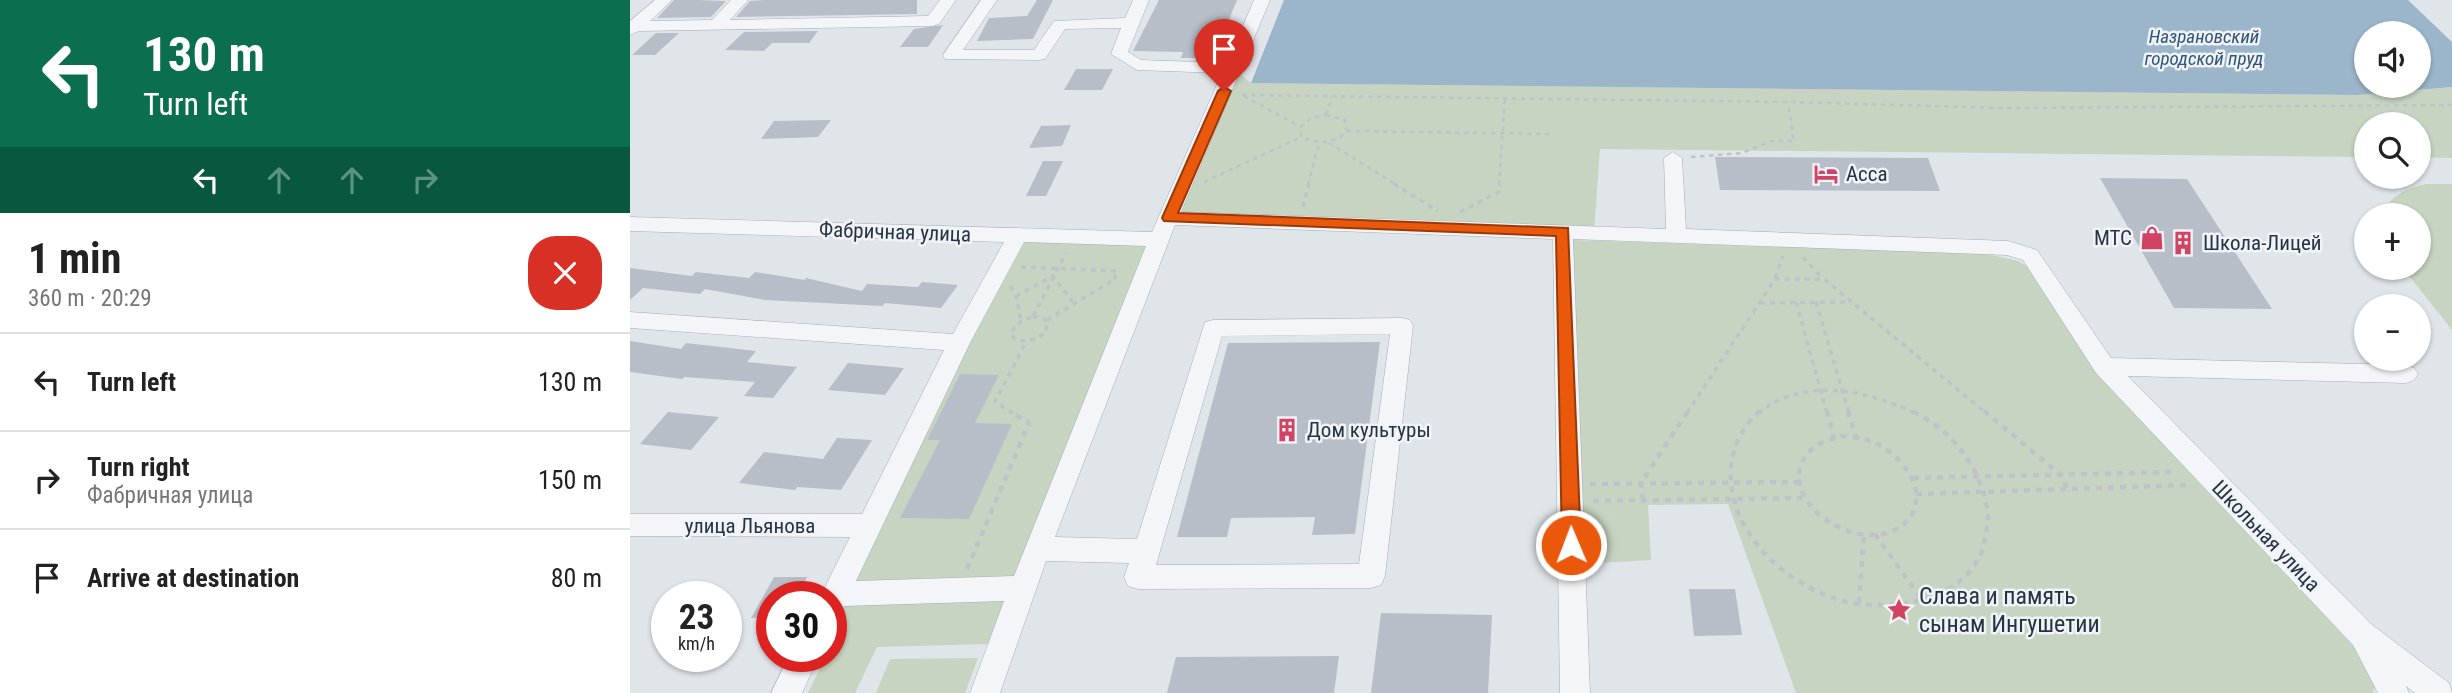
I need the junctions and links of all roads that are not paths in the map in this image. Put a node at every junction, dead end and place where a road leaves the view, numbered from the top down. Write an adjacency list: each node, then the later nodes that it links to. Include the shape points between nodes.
1 (664, 0): 9 (street)
2 (740, 0): 8 (street)
3 (948, 0): 8 (lane, via 933,22)
4 (989, 0): 7 (street, via 951,55 1039,55 1060,24)
5 (1142, 0): 7 (street)
6 (1262, 0): 10 (street)
7 (1132, 23): 10 (street, via 1119,54 1137,65)
8 (715, 26): 9 (lane)
9 (633, 28)
10 (1233, 68): 13 (street, via 1233,93)
11 (1673, 158): 16 (street)
12 (630, 224): 15 (street, Фабричная улица)
13 (1165, 228): 14 (street, Фабричная улица, via 1298,223); 15 (street, Фабричная улица, via 1074,237); 23 (street)
14 (1563, 232): 16 (street, Фабричная улица); 32 (street)
15 (1018, 235): 18 (street)
16 (1676, 236): 19 (street, Школьная улица, via 2008,248 2030,255)
17 (630, 320): 18 (street)
18 (959, 343): 22 (street)
19 (2104, 367): 20 (street); 28 (street, Школьная улица)
20 (2406, 374)
21 (630, 526): 22 (street, улица Льянова)
22 (870, 526): 25 (street)
23 (1037, 549): 24 (street); 26 (street)
24 (1147, 551): 24 (street, via 1138,577 1371,576 1402,326 1213,328)
25 (843, 581)
26 (1023, 588): 27 (street); 31 (street)
27 (847, 598)
28 (2361, 634): 33 (street); 34 (street, Школьная улица)
29 (797, 672): 30 (street)
30 (786, 693)
31 (985, 693)
32 (1575, 693)
33 (2394, 693)
34 (2438, 693)

